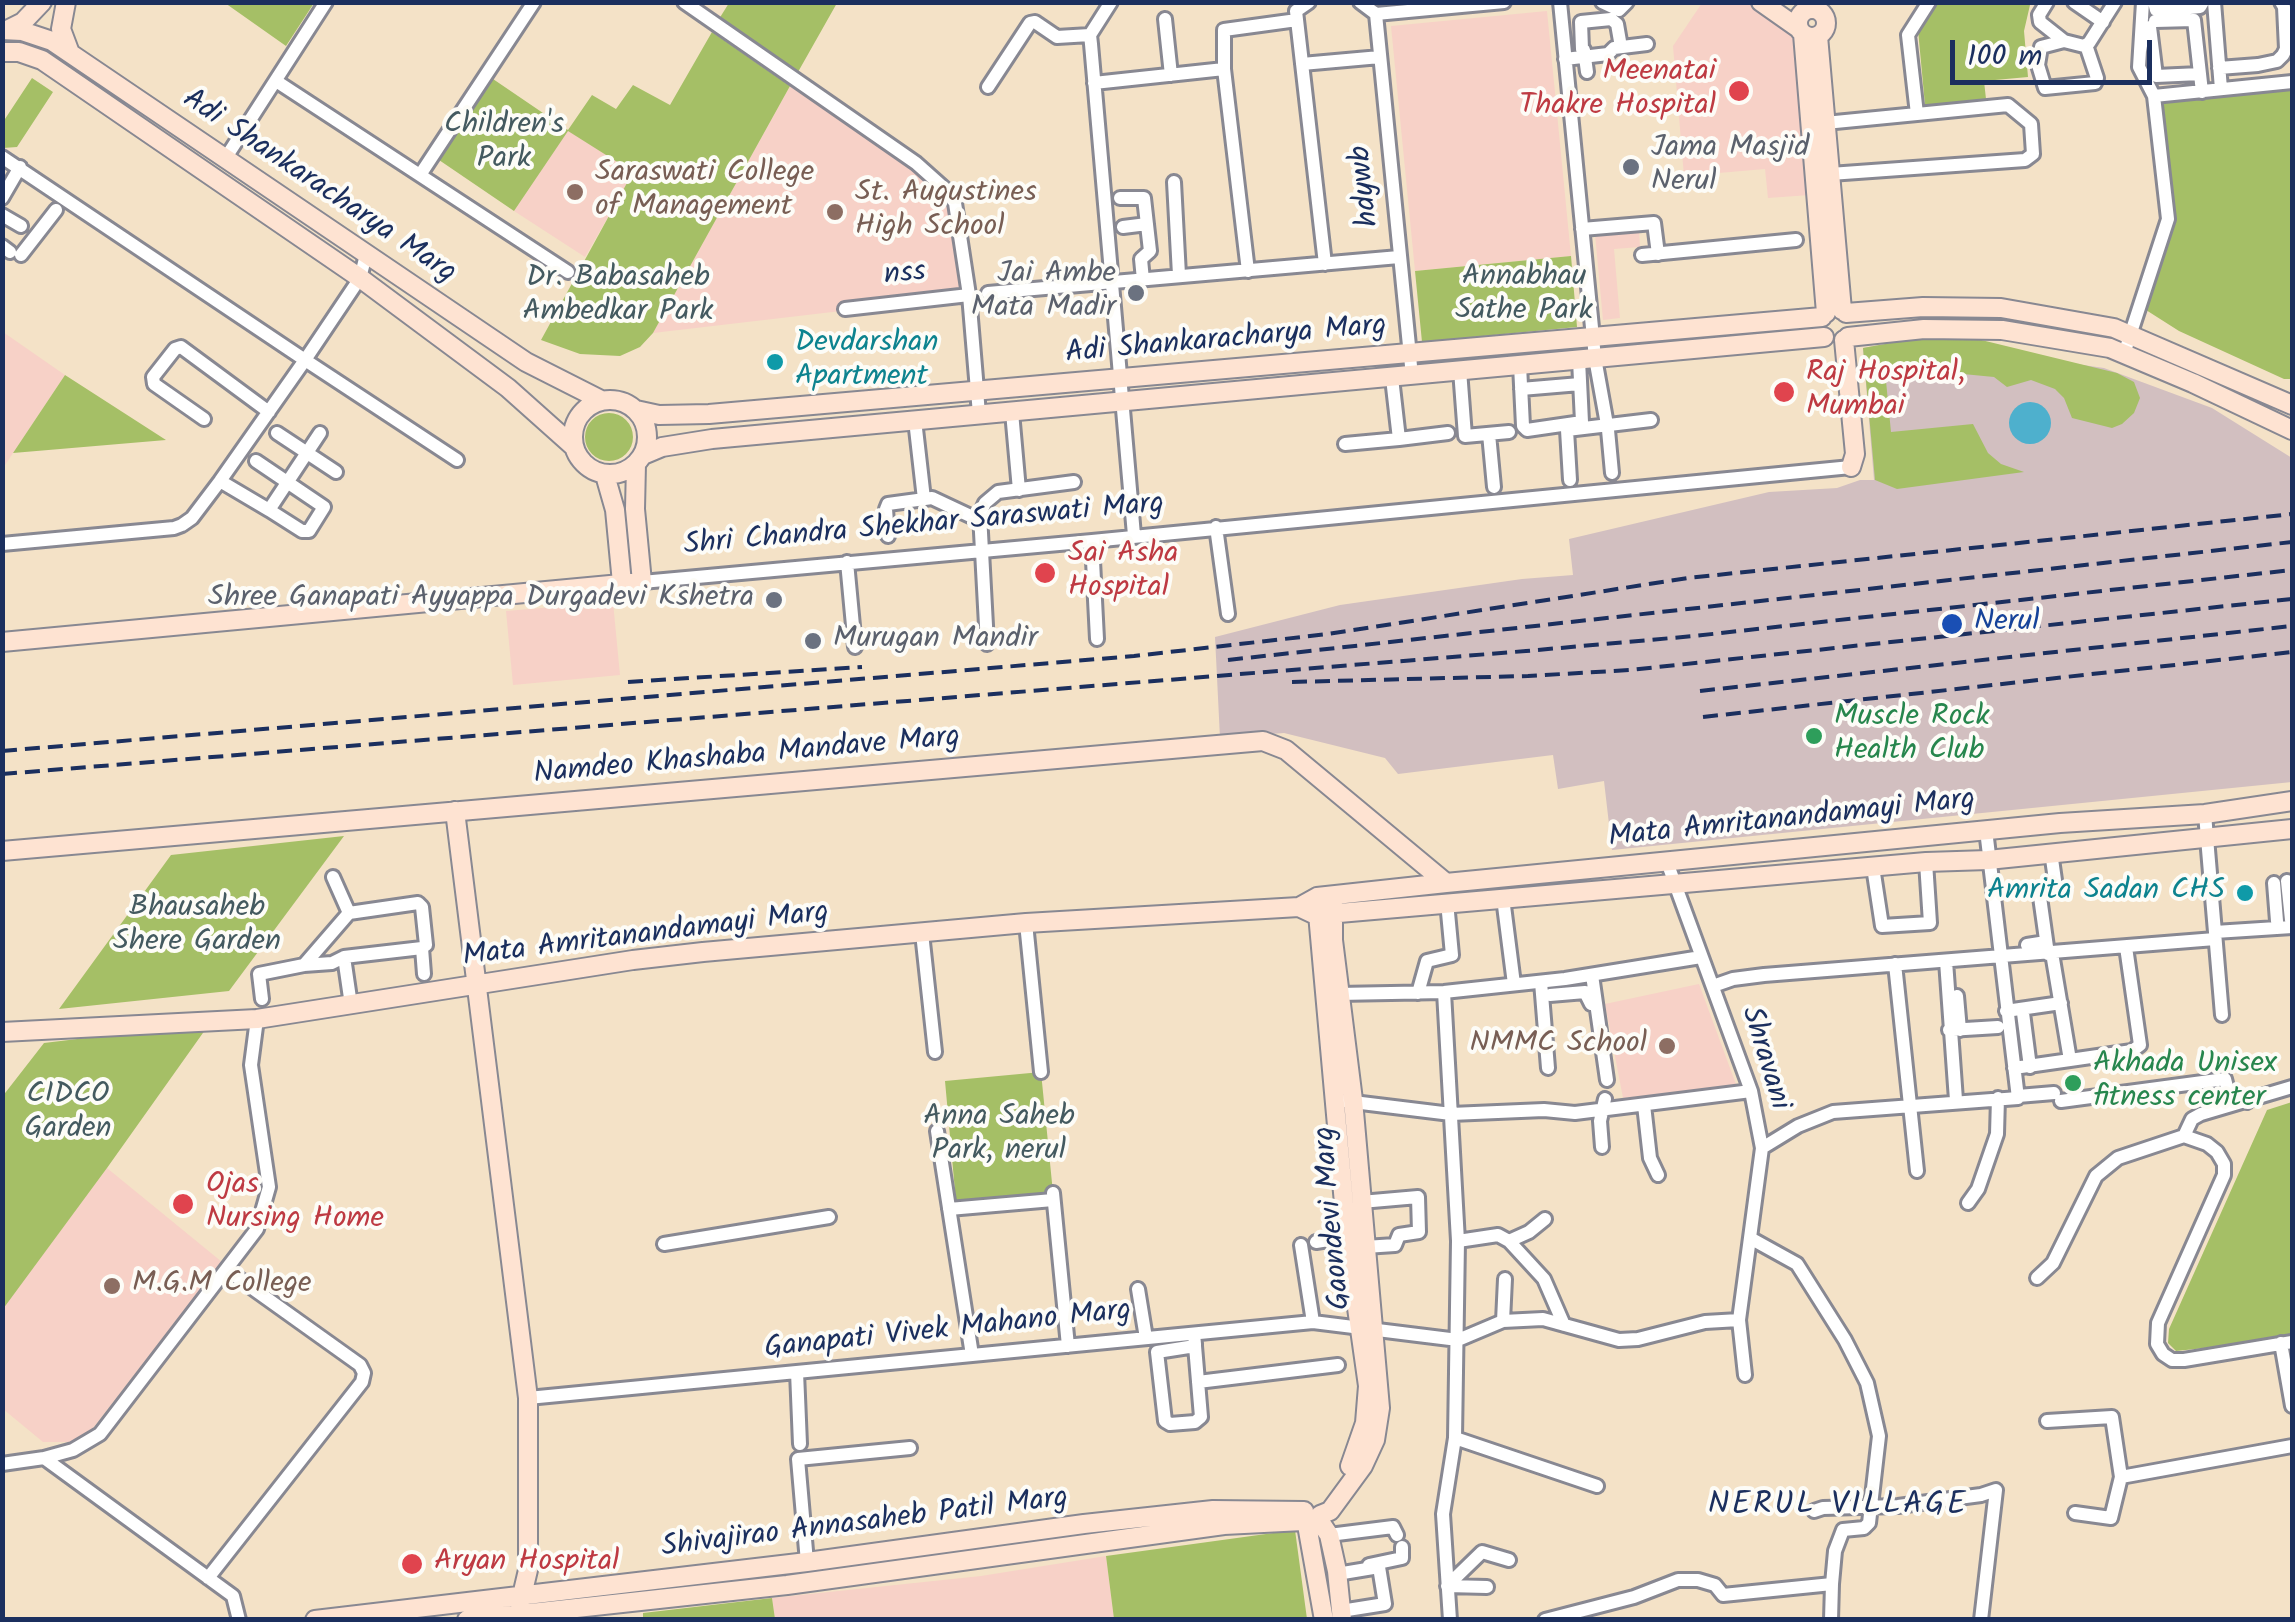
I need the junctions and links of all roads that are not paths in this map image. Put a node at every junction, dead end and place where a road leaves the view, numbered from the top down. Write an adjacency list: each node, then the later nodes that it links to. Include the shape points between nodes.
1 (42, 2): 29 (main road)
2 (66, 2): 37 (main road, via 61,29)
3 (326, 2): 47 (street)
4 (534, 2): 60 (street)
5 (684, 2): 84 (street, via 944,188 959,216)
6 (1110, 2): 30 (street)
7 (1309, 2): 27 (street, via 1296,10)
8 (1360, 2): 24 (street)
9 (1504, 2): 24 (street)
10 (1560, 2): 40 (street)
11 (1602, 2): 12 (street, via 1619,10)
12 (1626, 2)
13 (1761, 2): 25 (main road)
14 (1837, 2): 25 (main road)
15 (1929, 2): 54 (street, via 1908,36)
16 (2047, 2): 32 (street, via 2038,18)
17 (2074, 2): 28 (street)
18 (2115, 2): 28 (street)
19 (2143, 2): 53 (street, via 2139,67)
20 (2154, 2): 21 (street, via 2159,11)
21 (2203, 2)
22 (2214, 2): 43 (street)
23 (2280, 2): 39 (street, via 2286,49)
24 (1376, 14): 38 (street, hdywb)
25 (1810, 18): 55 (main road); 86 (main road)
26 (1166, 19): 46 (street)
27 (1297, 20): 41 (street); 44 (street, via 1224,30)
28 (2103, 22): 34 (street)
29 (5, 30): 37 (main road, Adi Shankaracharya Marg, via 38,36)
30 (1090, 35): 49 (street); 50 (street, via 1057,37 1030,23)
31 (2278, 37): 39 (street)
32 (2064, 42): 34 (street); 34 (street, via 2041,47 2045,88 2095,83)
33 (1648, 44): 35 (street)
34 (2086, 44)
35 (1621, 47): 42 (street); 42 (street, via 1611,19 1581,22)
36 (2, 52): 80 (main road, Adi Shankaracharya Marg, via 42,60)
37 (70, 53): 57 (main road, Adi Shankaracharya Marg)
38 (1380, 57): 41 (street); 75 (street, hdywb)
39 (2280, 57): 43 (street)
40 (1565, 59): 42 (street); 69 (street)
41 (1302, 64): 76 (street)
42 (1586, 64)
43 (2219, 68): 51 (street)
44 (1224, 69): 46 (street); 77 (street)
45 (2200, 74): 45 (street, via 2194,20 2153,24 2156,76); 52 (street)
46 (1171, 75): 49 (street)
47 (276, 80): 57 (street); 60 (street)
48 (2292, 82): 51 (street)
49 (1094, 84): 82 (street)
50 (988, 87)
51 (2221, 90): 52 (street)
52 (2202, 92): 53 (street)
53 (2154, 96): 87 (street, via 2168,219)
54 (1916, 114): 55 (street); 59 (street, via 2008,105 2031,124 2034,154 2025,160)
55 (1825, 124): 59 (main road)
56 (2, 157): 58 (street)
57 (225, 159): 73 (main road, Adi Shankaracharya Marg)
58 (20, 167): 62 (street); 93 (street)
59 (1830, 174): 86 (main road)
60 (420, 175): 78 (street)
61 (1174, 182): 79 (street)
62 (2, 198)
63 (1120, 198): 66 (street, via 1142,196)
64 (56, 210): 71 (street)
65 (2, 214): 67 (street)
66 (1147, 224): 68 (street); 81 (street)
67 (21, 226)
68 (1123, 227)
69 (1582, 229): 72 (street, via 1654,223); 88 (street)
70 (1796, 240): 72 (street)
71 (11, 251)
72 (1658, 254): 74 (street)
73 (366, 255): 80 (street); 102 (main road, Adi Shankaracharya Marg, via 526,362)
74 (1642, 255)
75 (1399, 257): 76 (street); 90 (street, hdywb)
76 (1325, 264): 77 (street)
77 (1248, 270): 79 (street)
78 (568, 272)
79 (1179, 276): 81 (street)
80 (360, 278): 93 (street); 121 (main road, Adi Shankaracharya Marg, via 508,388)
81 (1143, 280): 82 (street)
82 (1112, 283): 83 (street); 98 (street)
83 (988, 293)
84 (969, 295): 85 (street, nss); 101 (street)
85 (845, 308)
86 (1834, 313): 87 (main road, Adi Shankaracharya Marg, via 2001,308); 88 (main road, Adi Shankaracharya Marg); 89 (main road, via 1820,327); 89 (main road, via 1852,327)
87 (2131, 333): 91 (street); 104 (main road, Adi Shankaracharya Marg)
88 (1593, 337): 90 (main road, Adi Shankaracharya Marg); 92 (street)
89 (1837, 339): 91 (main road, Adi Shankaracharya Marg, via 1924,329 2002,330); 92 (main road, Adi Shankaracharya Marg); 126 (main road, Shri Chandra Shekhar Saraswati Marg, via 1856,454)
90 (1409, 354): 96 (street, hdywb); 98 (main road, Adi Shankaracharya Marg)
91 (2124, 354): 113 (main road, Adi Shankaracharya Marg)
92 (1587, 359): 94 (main road, Adi Shankaracharya Marg); 99 (street); 112 (street)
93 (305, 360): 106 (street); 123 (street)
94 (1520, 365): 95 (main road, Adi Shankaracharya Marg); 100 (street)
95 (1460, 370): 96 (main road, Adi Shankaracharya Marg); 118 (street)
96 (1412, 376): 97 (main road, Adi Shankaracharya Marg)
97 (1392, 378): 103 (main road, Adi Shankaracharya Marg); 119 (street)
98 (1120, 380): 101 (main road, Adi Shankaracharya Marg); 103 (street)
99 (1580, 384): 100 (street); 100 (street, via 1580,425 1528,430)
100 (1521, 389)
101 (976, 391): 105 (main road, Adi Shankaracharya Marg, via 684,416); 108 (street)
102 (602, 400): 105 (main road); 121 (main road, via 574,423)
103 (1122, 402): 107 (main road, Adi Shankaracharya Marg); 140 (street)
104 (2292, 405)
105 (636, 410): 124 (main road, via 647,432)
106 (269, 412): 109 (street, via 181,347 175,349 154,384); 131 (street)
107 (1012, 412): 108 (main road, Adi Shankaracharya Marg); 135 (street)
108 (979, 414): 110 (main road, Adi Shankaracharya Marg)
109 (204, 419)
110 (915, 420): 124 (main road, Adi Shankaracharya Marg, via 712,439 662,447); 136 (street)
111 (1650, 420): 112 (street)
112 (1606, 426): 128 (street); 130 (street, via 1565,432)
113 (2292, 430)
114 (277, 432): 122 (street)
115 (1509, 432): 117 (street)
116 (320, 433): 122 (street)
117 (1489, 434): 118 (street); 134 (street)
118 (1464, 436): 119 (street)
119 (1399, 439): 120 (street)
120 (1345, 444)
121 (573, 446): 129 (main road, via 585,466)
122 (307, 453): 127 (street); 133 (street)
123 (458, 460)
124 (639, 460): 129 (main road, via 627,471); 146 (main road, via 635,509)
125 (256, 461): 133 (street)
126 (1852, 467): 139 (street, Shri Chandra Shekhar Saraswati Marg)
127 (336, 472)
128 (1612, 473)
129 (605, 475): 147 (main road)
130 (1570, 480)
131 (220, 481): 137 (street); 143 (street, via 192,518 174,528)
132 (1074, 482): 135 (street)
133 (287, 483): 137 (street); 137 (street, via 324,507 309,531)
134 (1494, 487)
135 (1019, 490): 138 (street, via 998,492)
136 (924, 499): 138 (street); 141 (street, via 888,504)
137 (270, 510)
138 (981, 521): 144 (street)
139 (1216, 527): 140 (street, Shri Chandra Shekhar Saraswati Marg); 148 (street)
140 (1134, 535): 142 (street, Shri Chandra Shekhar Saraswati Marg)
141 (888, 536)
142 (1094, 541): 144 (street, Shri Chandra Shekhar Saraswati Marg); 149 (street); 150 (street)
143 (2, 544)
144 (983, 551): 145 (street, Shri Chandra Shekhar Saraswati Marg); 152 (street)
145 (847, 562): 146 (street, Shri Chandra Shekhar Saraswati Marg); 153 (street)
146 (642, 582): 147 (main road, Shri Chandra Shekhar Saraswati Marg)
147 (622, 584): 151 (main road, Shri Chandra Shekhar Saraswati Marg)
148 (1228, 614)
149 (1105, 626)
150 (1098, 638)
151 (2, 642)
152 (988, 644)
153 (855, 647)
154 (2292, 801): 156 (main road, Mata Amritanandamayi Marg)
155 (455, 810): 160 (main road, Namdeo Khashaba Mandave Marg); 169 (main road, Namdeo Khashaba Mandave Marg, via 1263,741 1286,750); 192 (main road)
156 (2206, 814): 158 (main road, Mata Amritanandamayi Marg); 159 (street)
157 (2292, 829): 159 (main road, Mata Amritanandamayi Marg)
158 (1986, 830): 162 (street); 163 (main road, Mata Amritanandamayi Marg)
159 (2207, 839): 161 (main road, Mata Amritanandamayi Marg); 177 (street)
160 (2, 851)
161 (2051, 852): 162 (main road, Mata Amritanandamayi Marg); 181 (street, via 2056,886 2040,897)
162 (1988, 860): 164 (main road, Mata Amritanandamayi Marg); 184 (street)
163 (1667, 862): 168 (street, Shravani); 169 (main road, Mata Amritanandamayi Marg)
164 (1926, 862): 165 (main road, Mata Amritanandamayi Marg); 165 (street, via 1930,923 1882,926)
165 (1872, 867): 168 (main road, Mata Amritanandamayi Marg)
166 (333, 877): 172 (street)
167 (2281, 882): 174 (street)
168 (1674, 883): 170 (main road, Mata Amritanandamayi Marg); 183 (street, Shravani)
169 (1446, 893): 170 (main road, Mata Amritanandamayi Marg); 171 (main road, Mata Amritanandamayi Marg); 194 (street, via 1452,954 1427,961)
170 (1504, 898): 190 (street)
171 (1319, 906): 175 (main road, Mata Amritanandamayi Marg); 196 (main road, Gaondevi Marg); 223 (main road, Gaondevi Marg)
172 (350, 913): 179 (street, via 418,903); 187 (street)
173 (2258, 922): 174 (street)
174 (2288, 922): 177 (street)
175 (1026, 923): 176 (main road, Mata Amritanandamayi Marg); 216 (street)
176 (922, 933): 192 (main road, Mata Amritanandamayi Marg, via 632,960); 210 (street)
177 (2215, 936): 180 (street); 205 (street)
178 (2028, 945): 181 (street)
179 (422, 948): 182 (street); 188 (street)
180 (2126, 948): 181 (street); 211 (street, via 2140,1045)
181 (2049, 950): 184 (street); 201 (street)
182 (344, 957): 187 (street); 202 (street)
183 (1701, 957): 189 (street); 193 (street, Shravani)
184 (1999, 957): 185 (street); 203 (street)
185 (1946, 961): 186 (street); 208 (street)
186 (1896, 964): 193 (street); 227 (street)
187 (304, 965): 200 (street, via 259,974)
188 (424, 974)
189 (1592, 975): 191 (street); 197 (street)
190 (1514, 982): 191 (street); 194 (street); 195 (street)
191 (1541, 982): 214 (street)
192 (478, 985): 202 (main road, Mata Amritanandamayi Marg); 267 (main road)
193 (1713, 986): 219 (street, Shravani)
194 (1418, 990): 195 (street); 196 (street)
195 (1444, 992): 228 (street)
196 (1338, 994): 223 (main road, Gaondevi Marg)
197 (1591, 994): 198 (street); 217 (street)
198 (1550, 995)
199 (1957, 996): 208 (street)
200 (262, 1000)
201 (2061, 1003): 203 (street); 211 (street)
202 (351, 1005): 206 (main road, Mata Amritanandamayi Marg)
203 (2006, 1011): 215 (street)
204 (2023, 1013): 213 (street)
205 (2222, 1014)
206 (257, 1019): 209 (main road, Mata Amritanandamayi Marg); 248 (street, via 251,1065 268,1187 257,1229)
207 (1998, 1026): 208 (street)
208 (1954, 1030): 222 (street)
209 (2, 1032)
210 (934, 1052)
211 (2070, 1060): 213 (street)
212 (2048, 1066): 215 (street)
213 (2030, 1067): 215 (street)
214 (1548, 1068)
215 (2014, 1070): 220 (street)
216 (1041, 1072)
217 (1607, 1080)
218 (2292, 1087): 224 (street)
219 (1751, 1090): 226 (street); 232 (street, Shravani)
220 (2018, 1096): 221 (street); 224 (street, via 2226,1080 2228,1091)
221 (1998, 1098): 222 (street); 236 (street, via 1997,1134)
222 (1956, 1100): 227 (street)
223 (1345, 1101): 228 (street); 235 (main road, Gaondevi Marg); 240 (main road, Gaondevi Marg)
224 (2247, 1102): 230 (street, via 2192,1119)
225 (1605, 1104): 226 (street); 228 (street, via 1574,1113); 231 (street)
226 (1644, 1104): 234 (street)
227 (1910, 1108): 232 (street, via 1833,1112); 233 (street)
228 (1450, 1114): 242 (street)
229 (937, 1131): 237 (street)
230 (2184, 1136): 249 (street, via 2118,1158 2096,1176 2053,1264); 260 (street, via 2218,1152 2224,1175 2158,1323 2157,1344 2172,1360 2184,1360)
231 (1602, 1147)
232 (1762, 1148): 241 (street, Shravani)
233 (1918, 1172)
234 (1658, 1175)
235 (1361, 1202): 247 (main road, Gaondevi Marg); 247 (street, via 1418,1198 1419,1232 1399,1235 1395,1245)
236 (1968, 1202)
237 (949, 1209): 261 (street, via 1053,1196); 262 (street)
238 (829, 1217): 245 (street)
239 (1545, 1219): 243 (street)
240 (1347, 1237): 244 (street); 256 (main road, Gaondevi Marg)
241 (1750, 1238): 252 (street, Shravani); 278 (street, via 1797,1264 1867,1383 1879,1436)
242 (1458, 1241): 243 (street, via 1498,1235); 259 (street)
243 (1509, 1241): 255 (street, via 1544,1279)
244 (1316, 1242)
245 (664, 1244)
246 (1301, 1245): 254 (street)
247 (1365, 1246): 256 (main road, Gaondevi Marg)
248 (227, 1270): 274 (street, via 100,1434); 285 (street, via 364,1372)
249 (2037, 1278)
250 (1504, 1280): 253 (street)
251 (1138, 1288): 257 (street)
252 (1739, 1320): 255 (street, via 1619,1340); 265 (street, Shravani)
253 (1503, 1321): 255 (street); 259 (street)
254 (1313, 1322): 256 (street, Ganapati Vivek Mahano Marg); 258 (street, Ganapati Vivek Mahano Marg)
255 (1564, 1325)
256 (1365, 1328): 259 (street, Ganapati Vivek Mahano Marg); 281 (main road, Gaondevi Marg, via 1368,1386 1358,1450)
257 (1146, 1338): 258 (street, Ganapati Vivek Mahano Marg); 261 (street, Ganapati Vivek Mahano Marg)
258 (1194, 1340): 266 (street); 266 (street, via 1156,1352 1166,1423 1200,1421)
259 (1458, 1340): 270 (street)
260 (2287, 1342): 268 (street)
261 (1068, 1346): 262 (street, Ganapati Vivek Mahano Marg)
262 (972, 1355): 264 (street, Ganapati Vivek Mahano Marg)
263 (1338, 1365): 266 (street)
264 (797, 1372): 267 (street, Ganapati Vivek Mahano Marg); 271 (street)
265 (1745, 1375)
266 (1198, 1382)
267 (528, 1398): 289 (main road)
268 (2292, 1406)
269 (2047, 1420): 276 (street, via 2112,1416)
270 (1455, 1438): 277 (street); 287 (street, via 1443,1514)
271 (800, 1444)
272 (2292, 1446): 276 (street)
273 (910, 1448): 283 (street, via 798,1459)
274 (44, 1458): 275 (street); 285 (street)
275 (2, 1464)
276 (2121, 1477): 280 (street, via 2112,1518)
277 (1598, 1486)
278 (1871, 1506): 279 (street); 286 (street, via 1864,1528 1843,1530); 298 (street, via 1996,1490)
279 (1814, 1511)
280 (2076, 1513)
281 (1314, 1520): 283 (main road, Shivajirao Annasaheb Patil Marg, via 1213,1510); 284 (main road); 284 (street, via 1392,1527 1399,1541 1402,1558); 290 (main road, Shivajirao Annasaheb Patil Marg, via 1224,1525); 291 (main road)
282 (1509, 1560): 287 (street, via 1482,1552)
283 (808, 1562): 289 (main road, Shivajirao Annasaheb Patil Marg)
284 (1337, 1572): 291 (main road); 291 (street, via 1379,1567 1385,1604)
285 (208, 1578): 292 (street, via 235,1598)
286 (1832, 1584): 296 (street, via 1723,1595 1707,1580 1678,1580); 297 (street)
287 (1447, 1586): 288 (street); 295 (street)
288 (1487, 1587)
289 (524, 1594): 290 (main road); 293 (main road, Shivajirao Annasaheb Patil Marg)
290 (524, 1616): 294 (main road, Shivajirao Annasaheb Patil Marg)
291 (1336, 1617)
292 (239, 1620)
293 (315, 1620)
294 (466, 1620)
295 (1450, 1620)
296 (1545, 1620)
297 (1831, 1620)
298 (1981, 1620)

